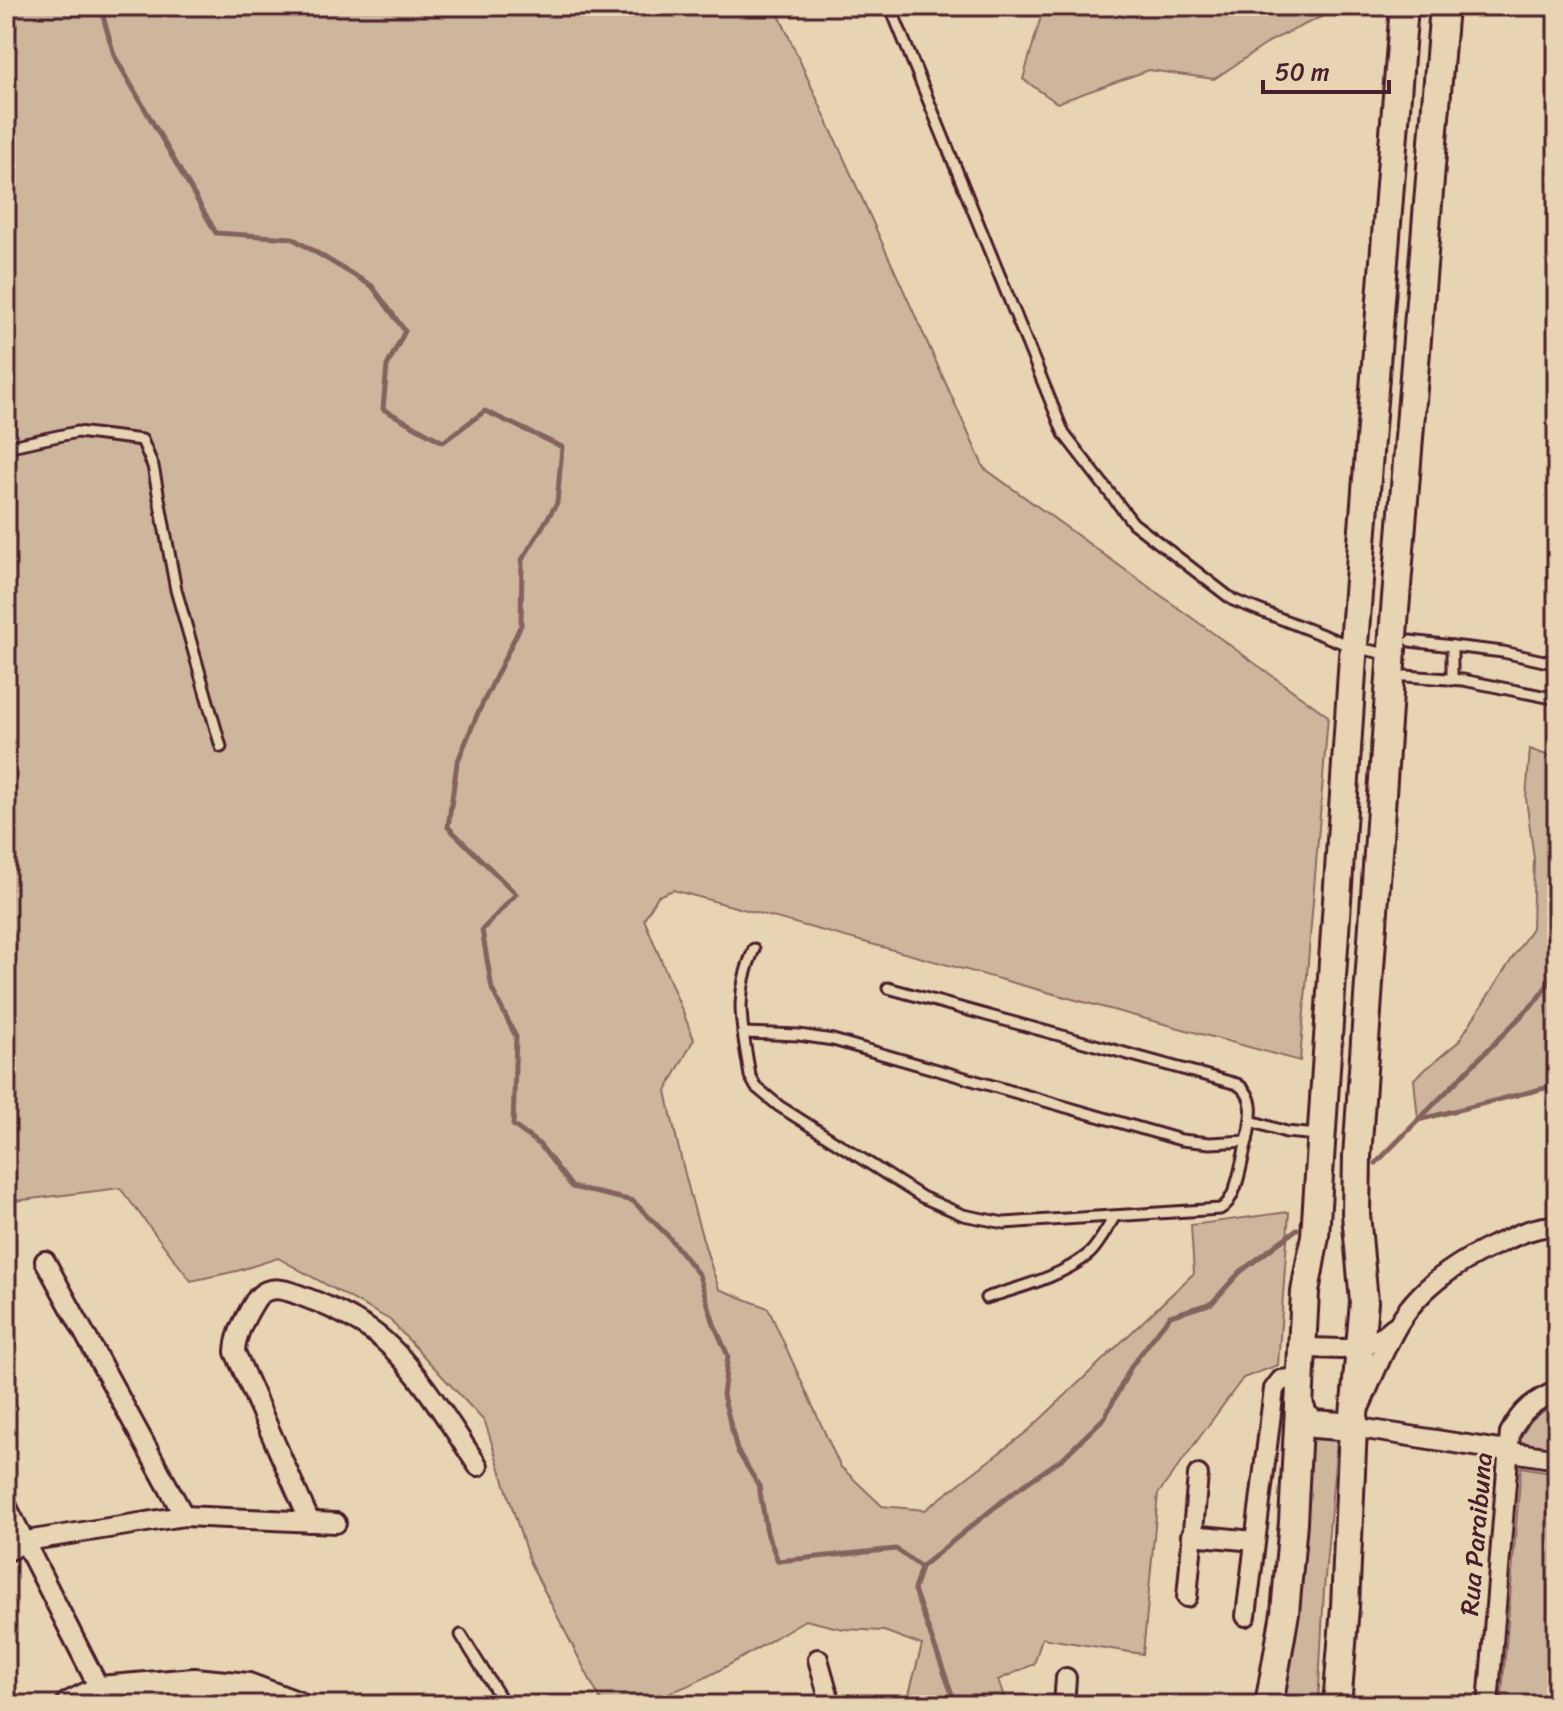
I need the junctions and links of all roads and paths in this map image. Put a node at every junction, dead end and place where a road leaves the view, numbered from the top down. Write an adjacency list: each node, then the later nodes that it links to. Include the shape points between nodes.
1 (905, 6): 4 (lane)
2 (1404, 6): 7 (street)
3 (1444, 6): 8 (street)
4 (892, 10): 7 (lane, via 1064,434 1133,523 1233,600)
5 (6, 447): 12 (lane, via 77,432 142,440 153,466 176,590)
6 (1452, 646): 8 (lane); 9 (lane); 10 (lane)
7 (1353, 647): 8 (lane); 14 (street)
8 (1402, 657): 10 (lane); 16 (street)
9 (1557, 664)
10 (1452, 680): 11 (lane)
11 (1557, 699)
12 (221, 747)
13 (754, 949): 17 (lane, via 743,974)
14 (1330, 987): 16 (street); 19 (street)
15 (888, 988): 18 (lane, via 1237,1084 1252,1100)
16 (1369, 992): 27 (street, via 1357,1157 1364,1302)
17 (743, 1033): 20 (lane, via 833,1040 1181,1140); 21 (lane, via 756,1087 922,1197 963,1215 1004,1223)
18 (1251, 1121): 19 (lane); 20 (lane)
19 (1320, 1135): 26 (street)
20 (1247, 1141): 21 (lane, via 1227,1205 1220,1209)
21 (1115, 1216): 24 (lane, via 1093,1250 1076,1263)
22 (1555, 1223): 25 (street, via 1512,1237 1446,1273)
23 (45, 1261): 36 (street)
24 (986, 1298)
25 (1399, 1323): 27 (street, via 1377,1343); 30 (street)
26 (1301, 1348): 27 (street); 28 (street)
27 (1360, 1349): 30 (street)
28 (1299, 1391): 30 (street, via 1304,1417 1314,1424); 41 (street, via 1281,1380 1274,1389); 55 (street, via 1285,1613)
29 (1557, 1391): 31 (street, Rua Paraibuna, via 1519,1415)
30 (1353, 1421): 31 (street); 56 (street)
31 (1509, 1451): 32 (street); 57 (street, Rua Paraibuna)
32 (1557, 1459)
33 (478, 1466): 37 (street, via 418,1377 376,1335 307,1298 268,1290 255,1301 235,1352)
34 (1198, 1475): 39 (street)
35 (6, 1505): 40 (street)
36 (184, 1516): 37 (street); 40 (street)
37 (310, 1522): 38 (street)
38 (336, 1523)
39 (1191, 1535): 41 (street); 43 (street)
40 (26, 1541): 42 (street); 49 (street)
41 (1254, 1541): 44 (street)
42 (6, 1552)
43 (1187, 1597)
44 (1246, 1616)
45 (461, 1635): 52 (lane)
46 (818, 1659): 53 (street)
47 (1066, 1678): 54 (street)
48 (249, 1696): 49 (street, via 194,1682); 51 (street)
49 (100, 1698): 50 (street)
50 (70, 1705)
51 (296, 1705)
52 (505, 1705)
53 (831, 1705)
54 (1064, 1705)
55 (1269, 1705)
56 (1337, 1705)
57 (1488, 1705)

